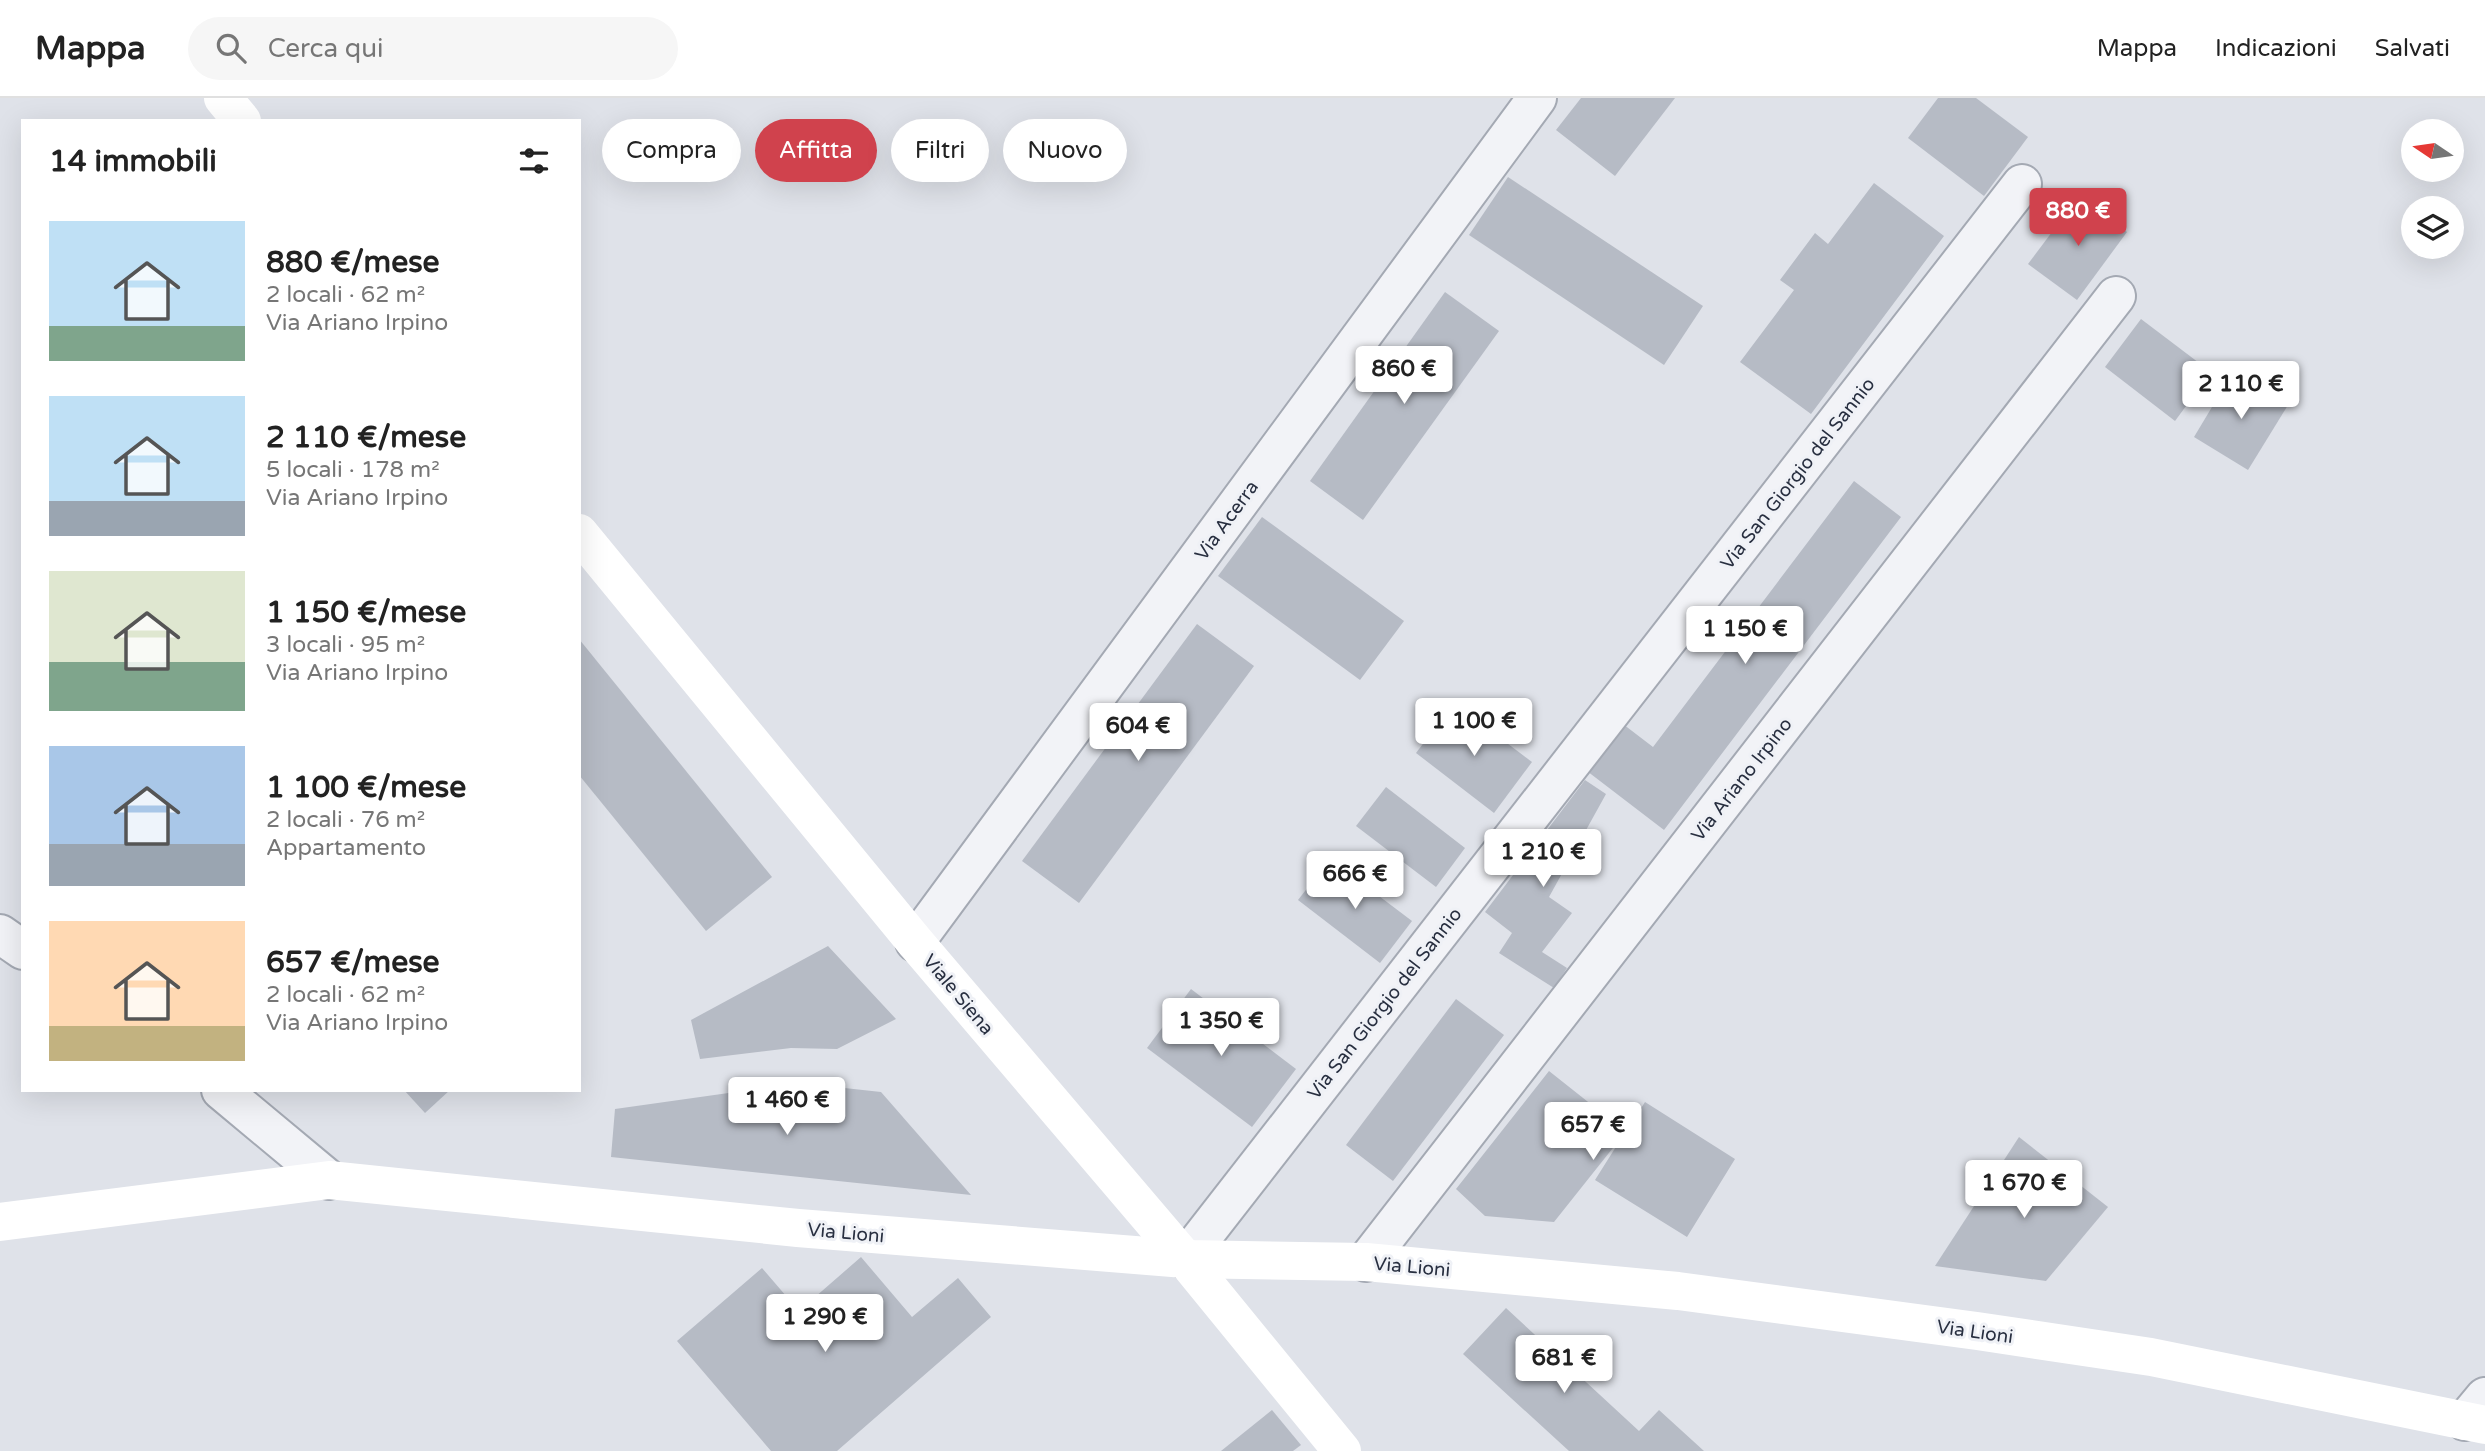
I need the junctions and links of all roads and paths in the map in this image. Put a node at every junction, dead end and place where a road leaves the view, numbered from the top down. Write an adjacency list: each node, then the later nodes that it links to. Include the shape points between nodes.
1 (223, 98): 3 (street)
2 (1537, 98): 8 (street, Via Acerra)
3 (240, 119)
4 (2022, 184): 13 (street, Via San Giorgio del Sannio)
5 (2116, 296): 14 (street, Via Ariano Irpino)
6 (581, 535): 8 (street, Viale Siena)
7 (0, 934): 9 (street)
8 (915, 942): 13 (street, Viale Siena)
9 (21, 949)
10 (223, 1092): 11 (street)
11 (329, 1180): 12 (street, Via Lioni); 13 (street, Via Lioni, via 798,1228)
12 (0, 1222)
13 (1185, 1259): 14 (street, Via Lioni); 16 (street, Viale Siena)
14 (1366, 1262): 15 (street, Via Lioni, via 1678,1290 2151,1357)
15 (2478, 1414)
16 (1342, 1451)

